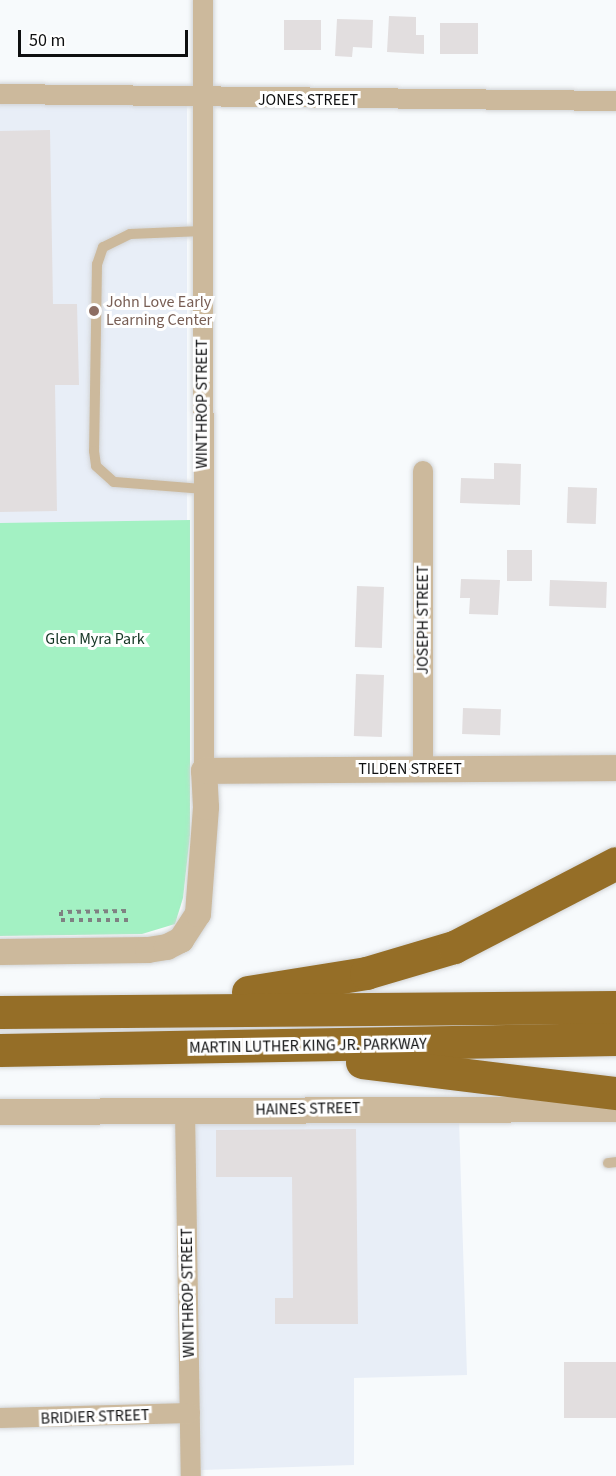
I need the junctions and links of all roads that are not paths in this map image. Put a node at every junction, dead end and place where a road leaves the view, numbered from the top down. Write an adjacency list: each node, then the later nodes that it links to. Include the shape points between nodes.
1 (203, 0): 3 (street, WINTHROP STREET)
2 (0, 94): 3 (street, JONES STREET)
3 (201, 96): 4 (street, JONES STREET); 5 (street, WINTHROP STREET)
4 (616, 101)
5 (202, 231): 7 (street, WINTHROP STREET); 7 (lane, via 130,234 103,247 97,264 94,452 96,466 114,482)
6 (423, 471): 9 (street, JOSEPH STREET)
7 (202, 489): 10 (street, WINTHROP STREET)
8 (616, 768): 9 (street, TILDEN STREET)
9 (423, 769): 10 (street, TILDEN STREET)
10 (204, 771): 12 (street, via 206,807 198,914 181,940 148,950)
11 (616, 863): 14 (highway, via 498,926 409,962 322,982)
12 (0, 952)
13 (616, 1007): 14 (highway)
14 (79, 1011): 15 (highway)
15 (0, 1012)
16 (616, 1039): 17 (highway, MARTIN LUTHER KING JR. PARKWAY)
17 (244, 1048): 18 (highway, MARTIN LUTHER KING JR. PARKWAY); 19 (highway)
18 (0, 1050)
19 (616, 1094)
20 (616, 1109): 21 (street, HAINES STREET)
21 (185, 1110): 22 (street, HAINES STREET); 23 (street, WINTHROP STREET)
22 (0, 1112)
23 (190, 1413): 24 (street, BRIDIER STREET); 25 (street, WINTHROP STREET)
24 (0, 1418)
25 (191, 1476)

